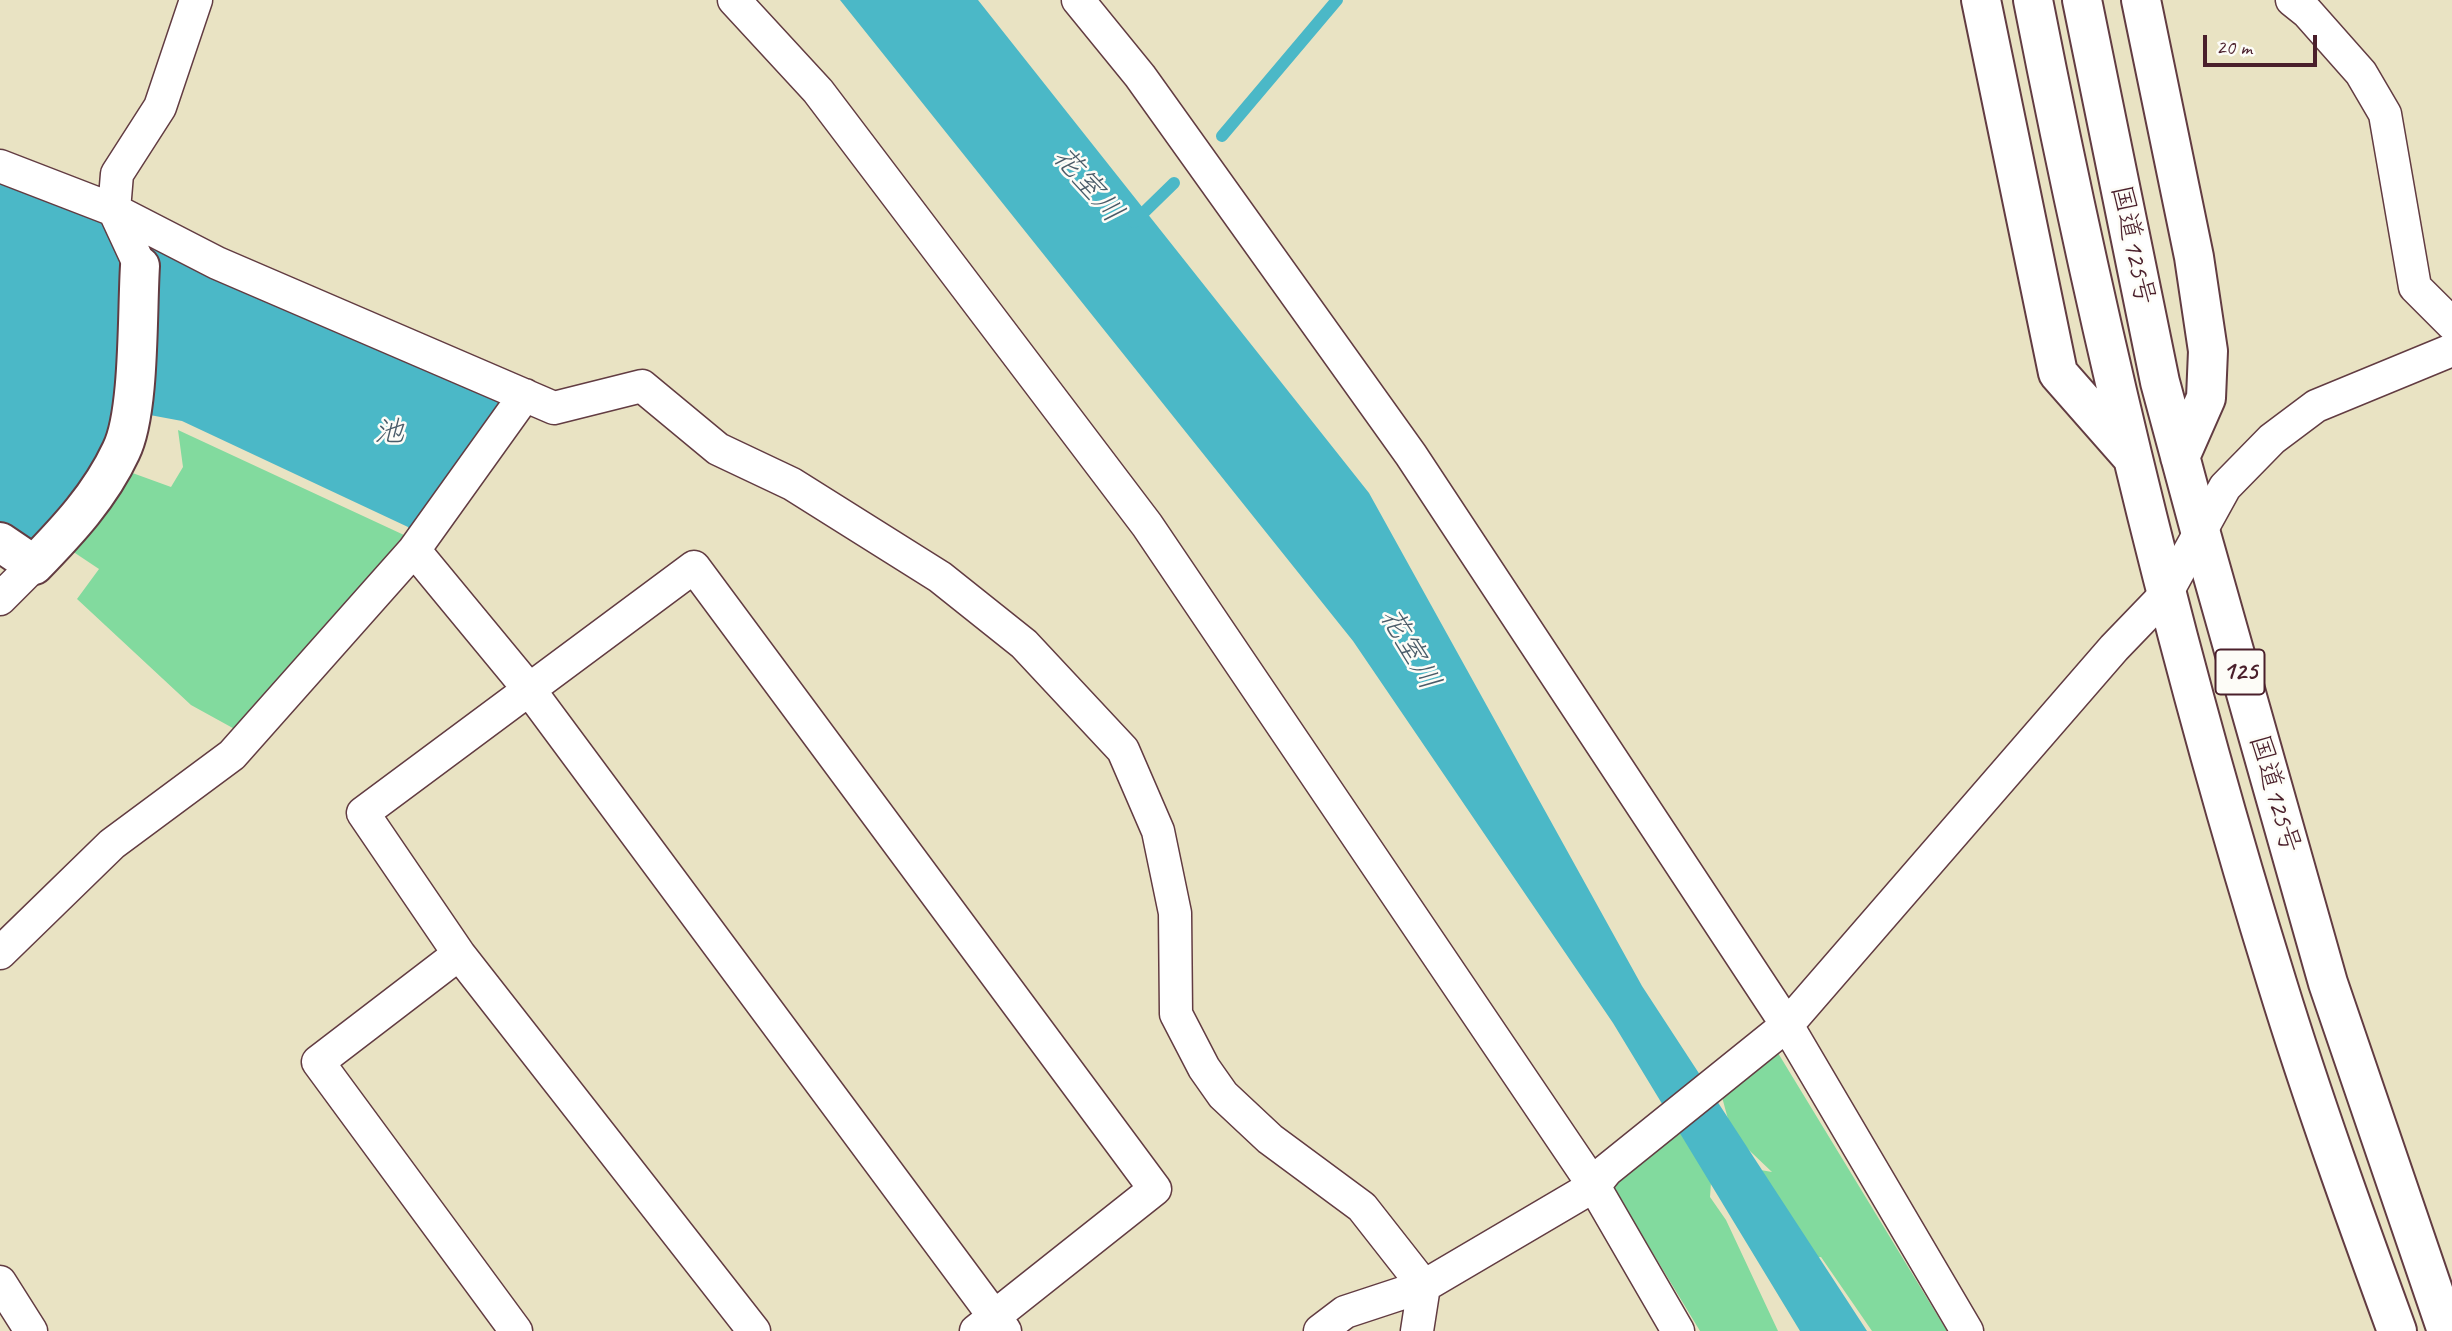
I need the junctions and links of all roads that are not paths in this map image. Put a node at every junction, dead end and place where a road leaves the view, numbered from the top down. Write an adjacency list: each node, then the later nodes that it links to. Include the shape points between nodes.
1 (196, 0): 10 (street, via 160,107 117,174)
2 (734, 0): 27 (street, via 818,91 1147,525)
3 (1078, 0): 26 (street, via 1140,76 1411,455)
4 (1980, 0): 16 (main road, via 2058,373)
5 (2033, 0): 16 (main road, 国道125号 / 125)
6 (2082, 0): 15 (main road, 国道125号 / 125, via 2160,382)
7 (2141, 0): 15 (main road, via 2194,257 2208,351 2206,398)
8 (2292, 0): 12 (street, via 2361,73 2385,114 2415,287)
9 (0, 166): 10 (street)
10 (114, 210): 11 (street); 14 (street, via 217,263)
11 (140, 266): 20 (main road, via 131,416 122,449 89,508)
12 (2452, 324)
13 (2452, 350): 17 (street, via 2316,407 2283,431 2225,487)
14 (524, 396): 19 (street); 29 (street, via 554,408 642,386 718,449 792,484 940,577 1024,644 1124,750 1158,831 1175,913 1176,1014 1204,1068 1223,1095 1270,1139 1362,1207)
15 (2180, 457): 17 (main road, 国道125号 / 125)
16 (2132, 458): 21 (main road, 国道125号 / 125)
17 (2201, 534): 21 (street); 39 (main road, 国道125号 / 125, via 2328,983)
18 (0, 542): 20 (main road)
19 (414, 550): 23 (street); 24 (street, via 232,755 112,844)
20 (34, 565): 22 (street)
21 (2166, 594): 26 (street); 38 (main road, 国道125号 / 125, via 2277,984)
22 (0, 600)
23 (528, 688): 25 (street, via 363,813); 30 (street); 30 (street, via 694,567 1155,1189)
24 (0, 953)
25 (459, 954): 32 (street, via 317,1062); 33 (street)
26 (1777, 1032): 27 (street); 37 (street)
27 (1601, 1178): 29 (street); 36 (street)
28 (0, 1282): 31 (street)
29 (1423, 1286): 34 (street, via 1345,1312); 35 (street)
30 (992, 1326)
31 (31, 1331)
32 (516, 1331)
33 (754, 1331)
34 (1320, 1331)
35 (1417, 1331)
36 (1678, 1331)
37 (1967, 1331)
38 (2397, 1331)
39 (2447, 1331)

